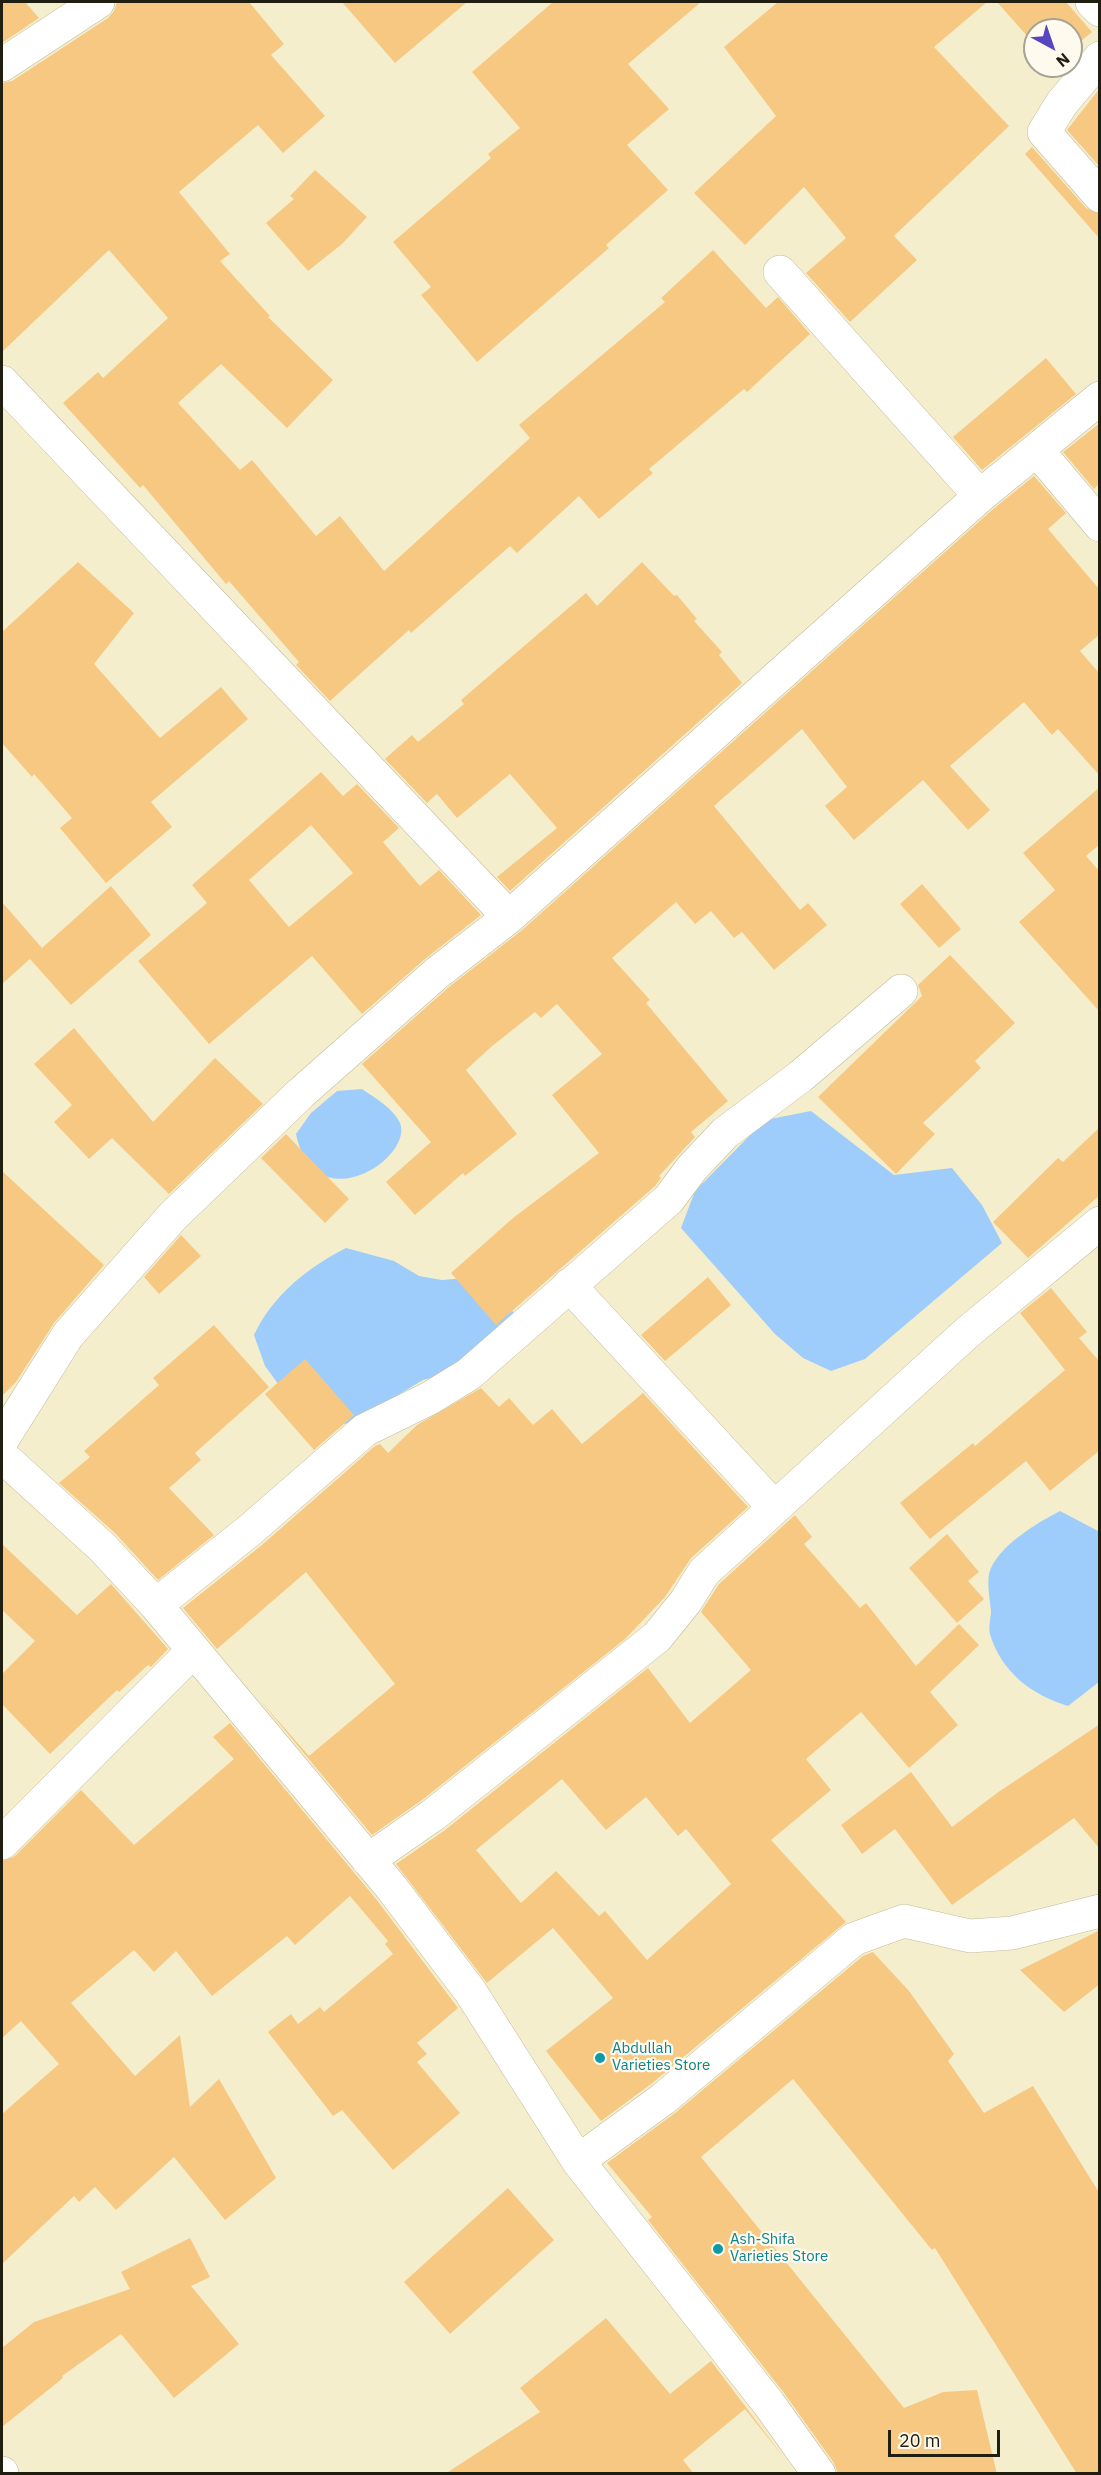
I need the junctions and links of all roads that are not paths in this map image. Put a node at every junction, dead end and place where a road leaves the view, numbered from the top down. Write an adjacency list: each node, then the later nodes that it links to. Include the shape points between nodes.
1 (98, 2): 5 (street)
2 (1092, 2): 3 (street)
3 (1100, 9)
4 (1100, 58): 6 (street, via 1062,103 1044,132)
5 (2, 64)
6 (1100, 196)
7 (780, 272): 11 (street)
8 (2, 382): 13 (street)
9 (1100, 398): 10 (street)
10 (1037, 450): 11 (street); 12 (street)
11 (980, 496): 13 (street)
12 (1100, 525)
13 (509, 917): 17 (street, via 437,973 301,1093 172,1216 68,1335)
14 (901, 991): 16 (street, via 801,1076 725,1133 669,1199)
15 (1100, 1223): 19 (street, via 969,1331)
16 (569, 1285): 19 (street); 20 (street, via 469,1374 365,1430)
17 (2, 1440)
18 (2, 1456): 20 (street, via 102,1547)
19 (774, 1507): 23 (street, via 704,1572 657,1637 433,1815)
20 (156, 1605): 21 (street)
21 (193, 1651): 22 (street); 23 (street)
22 (2, 1843)
23 (368, 1860): 25 (street, via 470,1991)
24 (1100, 1911): 25 (street, via 1012,1933 970,1936 904,1921 854,1939 663,2099)
25 (578, 2161): 26 (street, via 770,2404)
26 (819, 2474)

